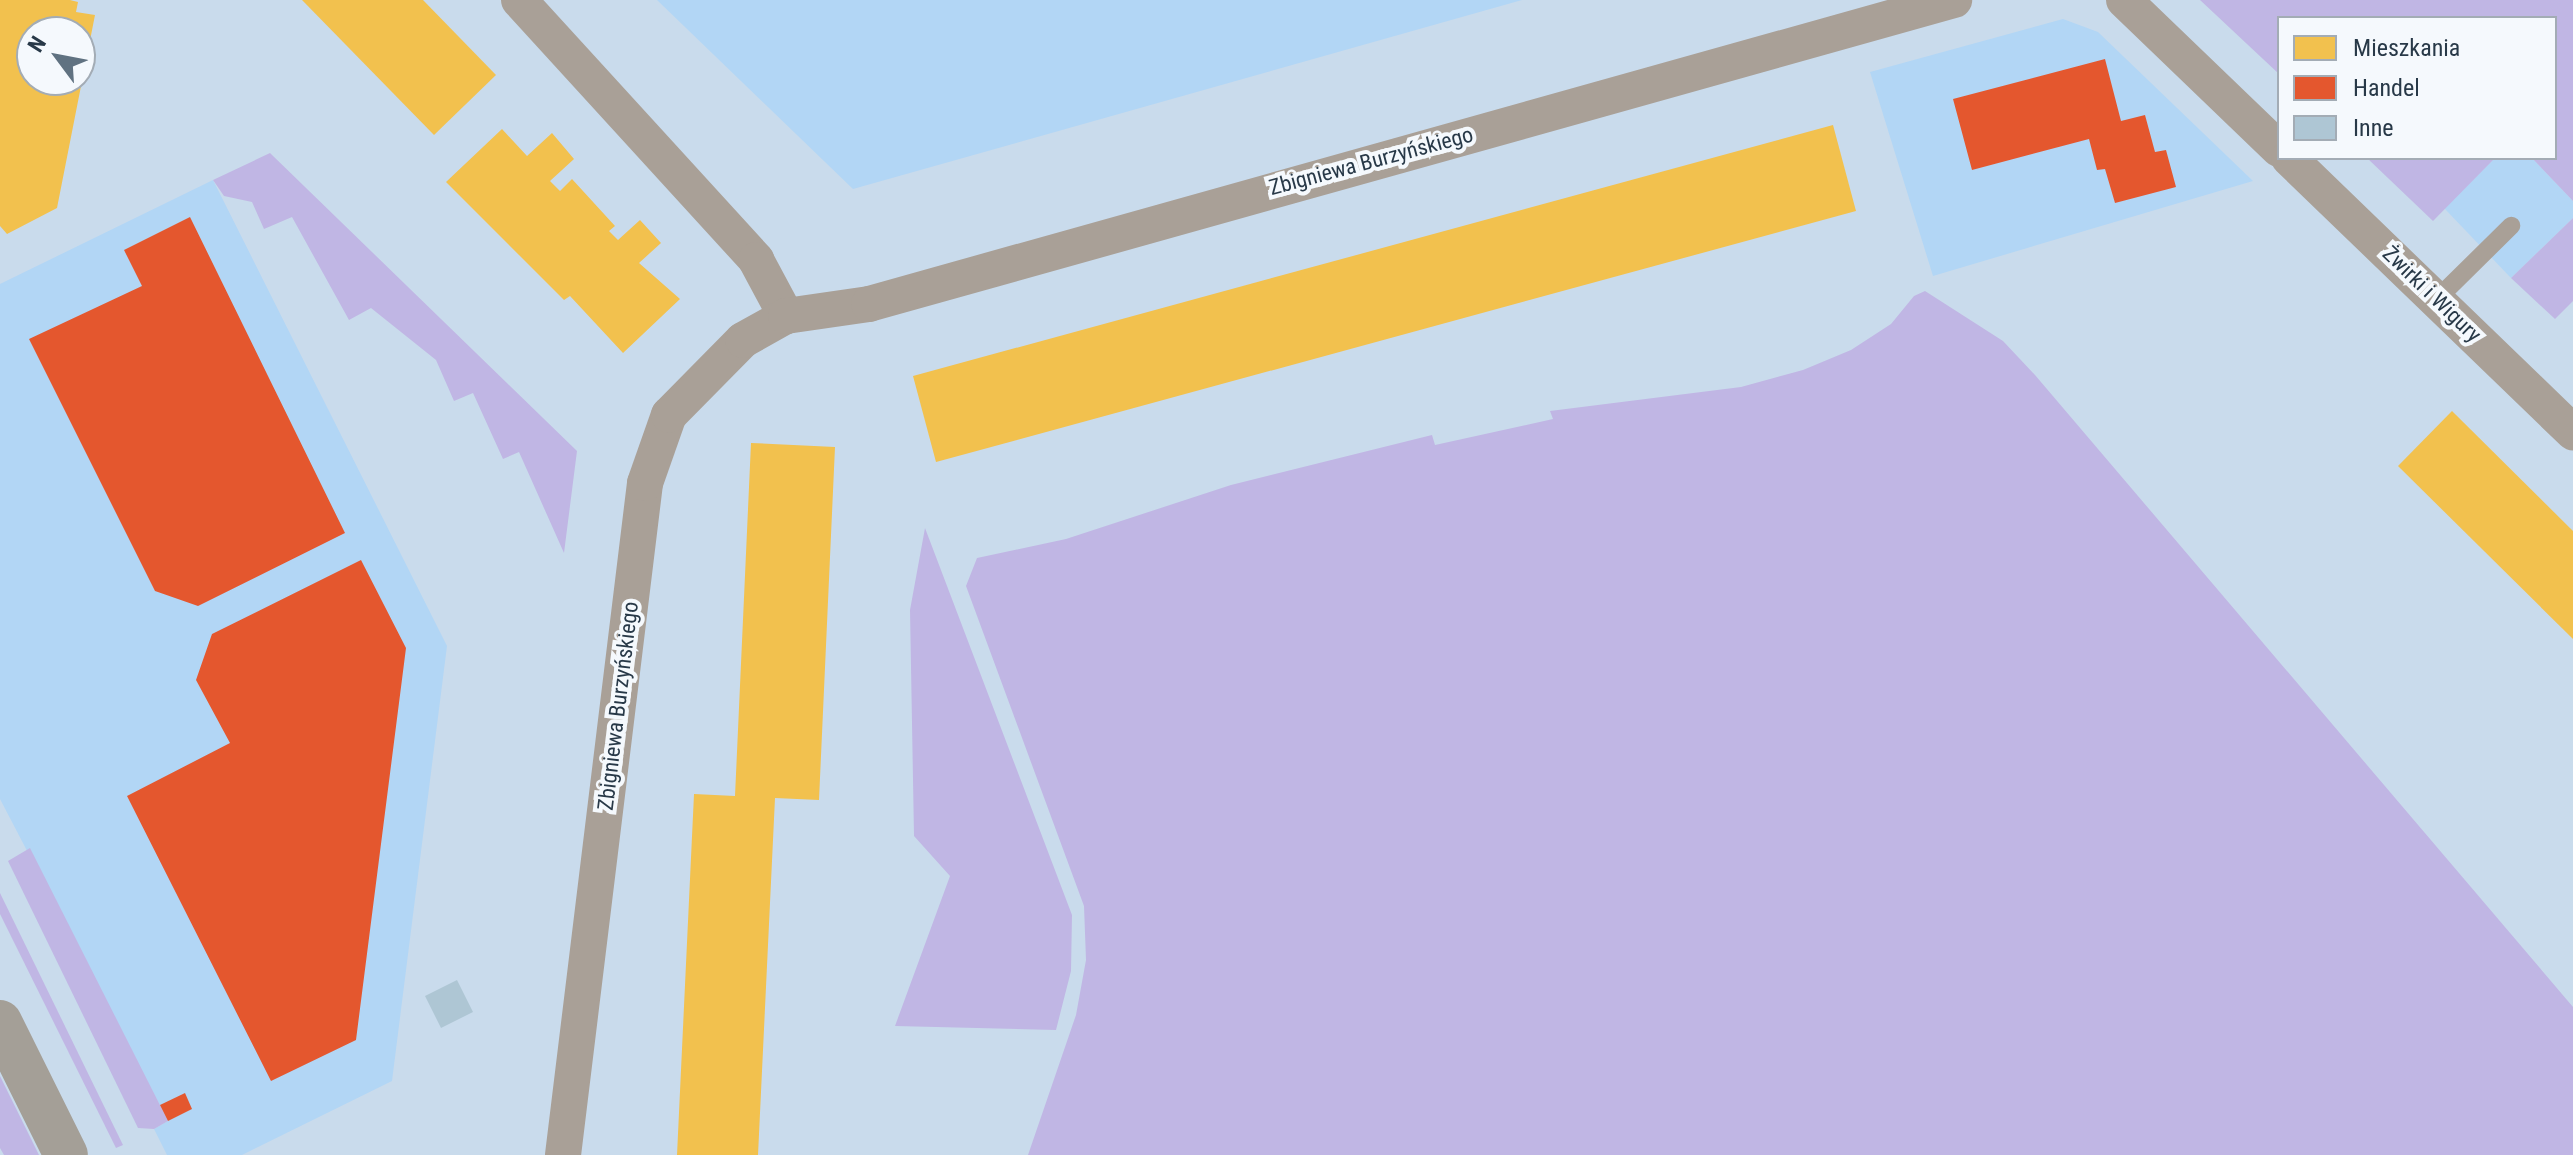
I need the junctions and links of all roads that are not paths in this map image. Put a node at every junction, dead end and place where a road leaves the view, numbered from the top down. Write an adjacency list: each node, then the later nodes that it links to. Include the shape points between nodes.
1 (519, 0): 8 (street, via 756,260)
2 (1954, 0): 8 (street, Zbigniewa Burzyńskiego, via 869,304)
3 (2124, 0): 4 (street)
4 (2277, 147)
5 (2291, 160): 7 (street, Żwirki i Wigury)
6 (2511, 226): 7 (lane)
7 (2438, 298): 9 (street, Żwirki i Wigury)
8 (786, 316): 12 (street, Zbigniewa Burzyńskiego, via 743,340 669,415 648,472)
9 (2573, 432)
10 (0, 1022): 11 (main road)
11 (66, 1155)
12 (563, 1155)

